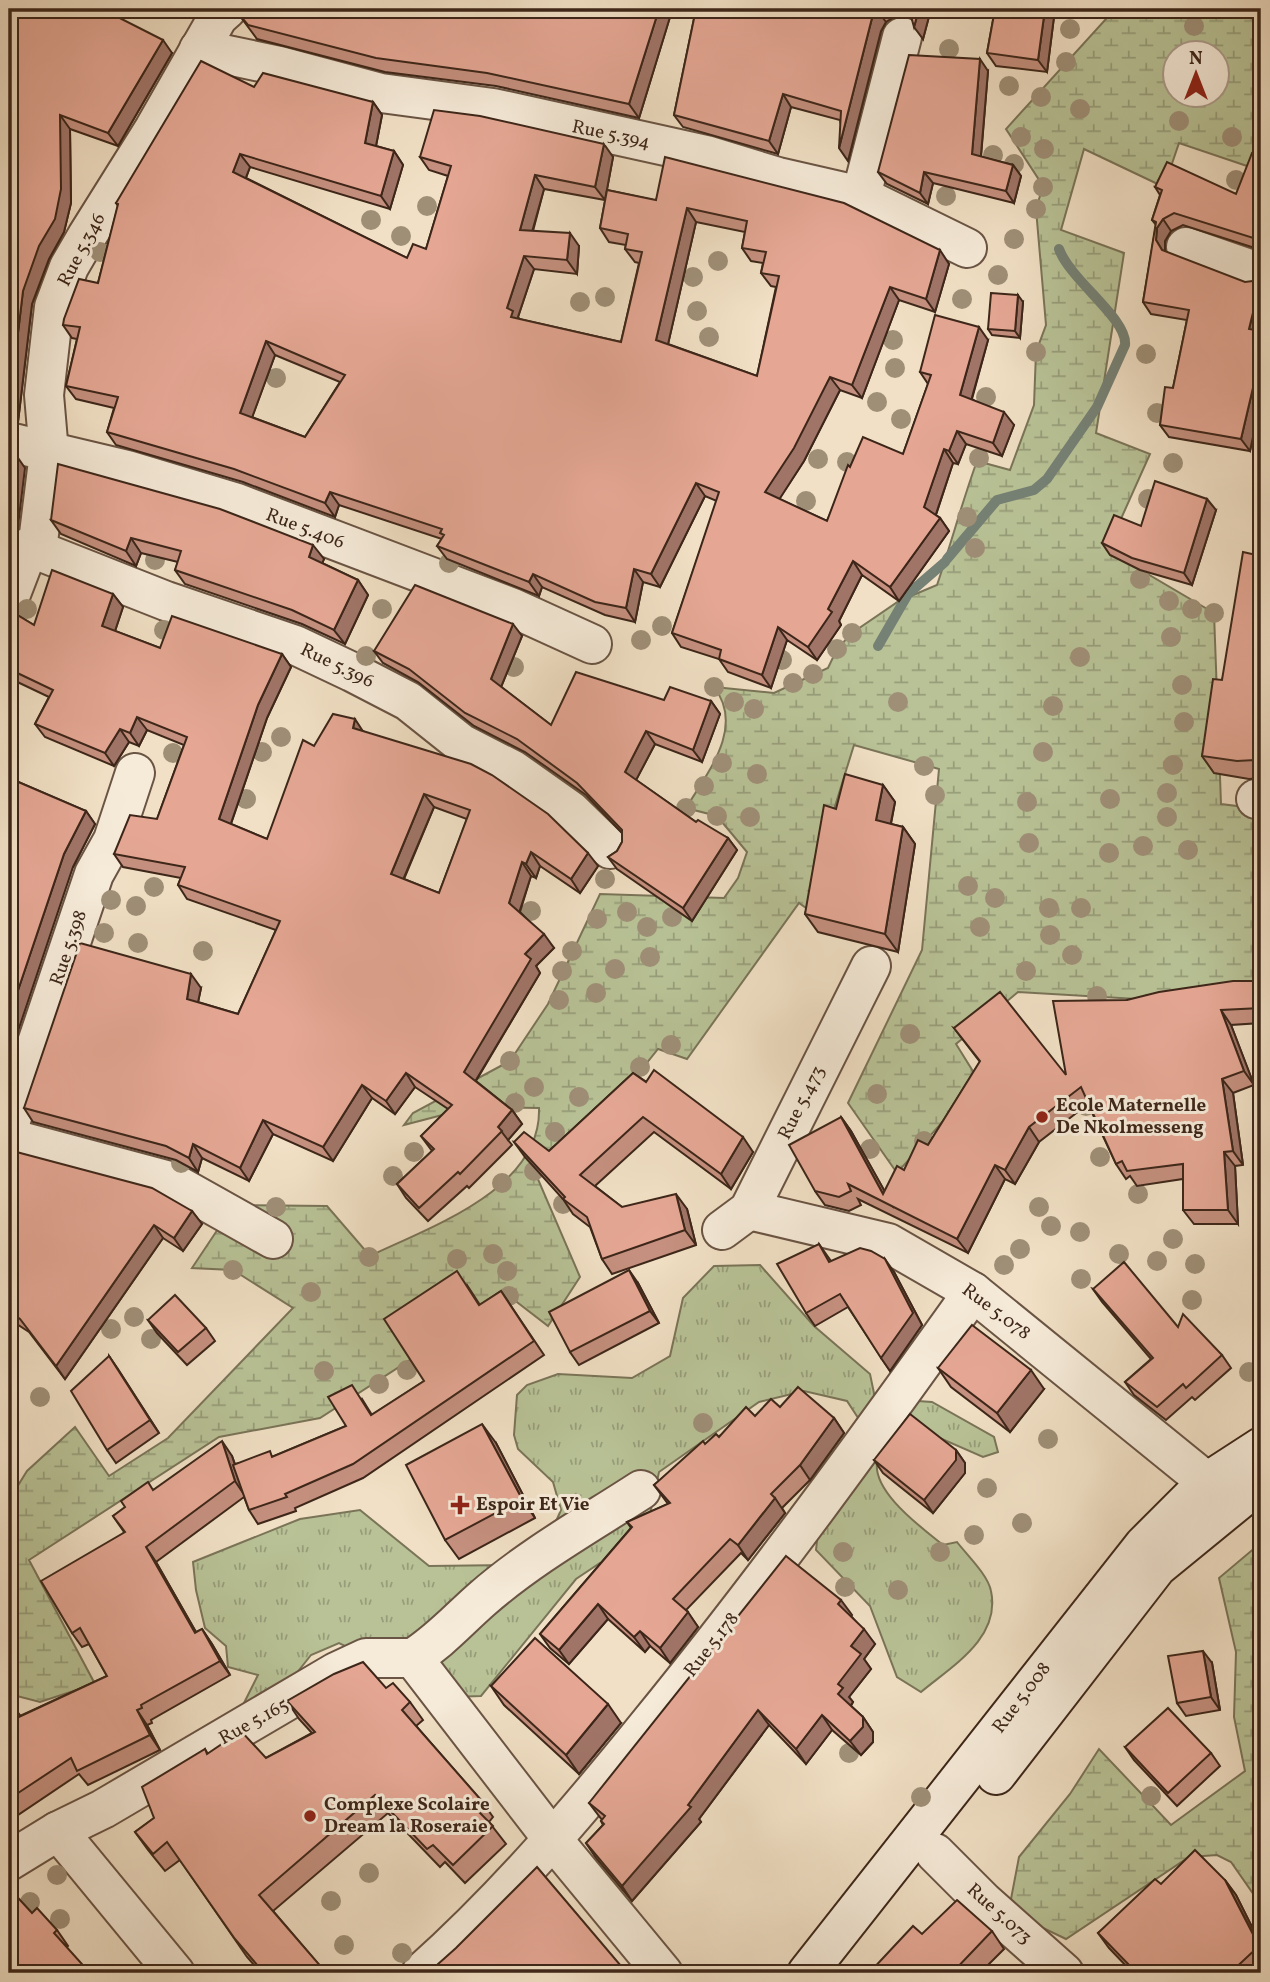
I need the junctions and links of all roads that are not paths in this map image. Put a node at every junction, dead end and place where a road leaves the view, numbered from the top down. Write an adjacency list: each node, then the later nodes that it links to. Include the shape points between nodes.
1 (218, 11): 3 (street, Rue 5.346)
2 (902, 37): 4 (street)
3 (199, 49): 4 (street, Rue 5.394, via 381,93 494,108 706,155); 9 (street, Rue 5.346, via 86,236 54,307 44,396)
4 (861, 196): 6 (street, Rue 5.394)
5 (1185, 247): 7 (street)
6 (967, 248)
7 (1261, 273)
8 (9, 442): 9 (street, Rue 5.406)
9 (50, 453): 10 (street, Rue 5.346, via 38,542); 12 (street, Rue 5.406, via 237,503 513,608)
10 (29, 547): 11 (street, Rue 5.346); 14 (street, Rue 5.396, via 295,645 408,701 462,744 513,770 571,811)
11 (9, 599)
12 (592, 643)
13 (135, 773): 16 (street, Rue 5.398, via 113,840 94,874)
14 (610, 849)
15 (871, 966): 18 (street, Rue 5.473)
16 (9, 1126)
17 (9, 1138): 19 (street, via 170,1181)
18 (735, 1220): 20 (street, Rue 5.078, via 888,1243)
19 (273, 1239)
20 (973, 1292): 22 (street, Rue 5.078); 27 (street, Rue 5.178, via 804,1528)
21 (1261, 1447): 22 (street, Rue 5.008)
22 (1207, 1482): 33 (street, Rue 5.008, via 1144,1545 1074,1630)
23 (1261, 1482): 28 (street, Rue 5.008, via 1157,1567)
24 (640, 1490): 25 (street, via 482,1599 438,1643)
25 (413, 1658): 26 (street, Rue 5.165, via 366,1658 336,1672); 27 (street)
26 (58, 1831): 29 (street, Rue 5.165); 30 (street)
27 (554, 1841): 31 (street, Rue 5.178); 32 (street)
28 (935, 1853): 34 (street, Rue 5.008); 35 (street, Rue 5.073)
29 (9, 1861)
30 (175, 1973)
31 (421, 1973)
32 (663, 1973)
33 (807, 1973)
34 (838, 1973)
35 (1063, 1973)

